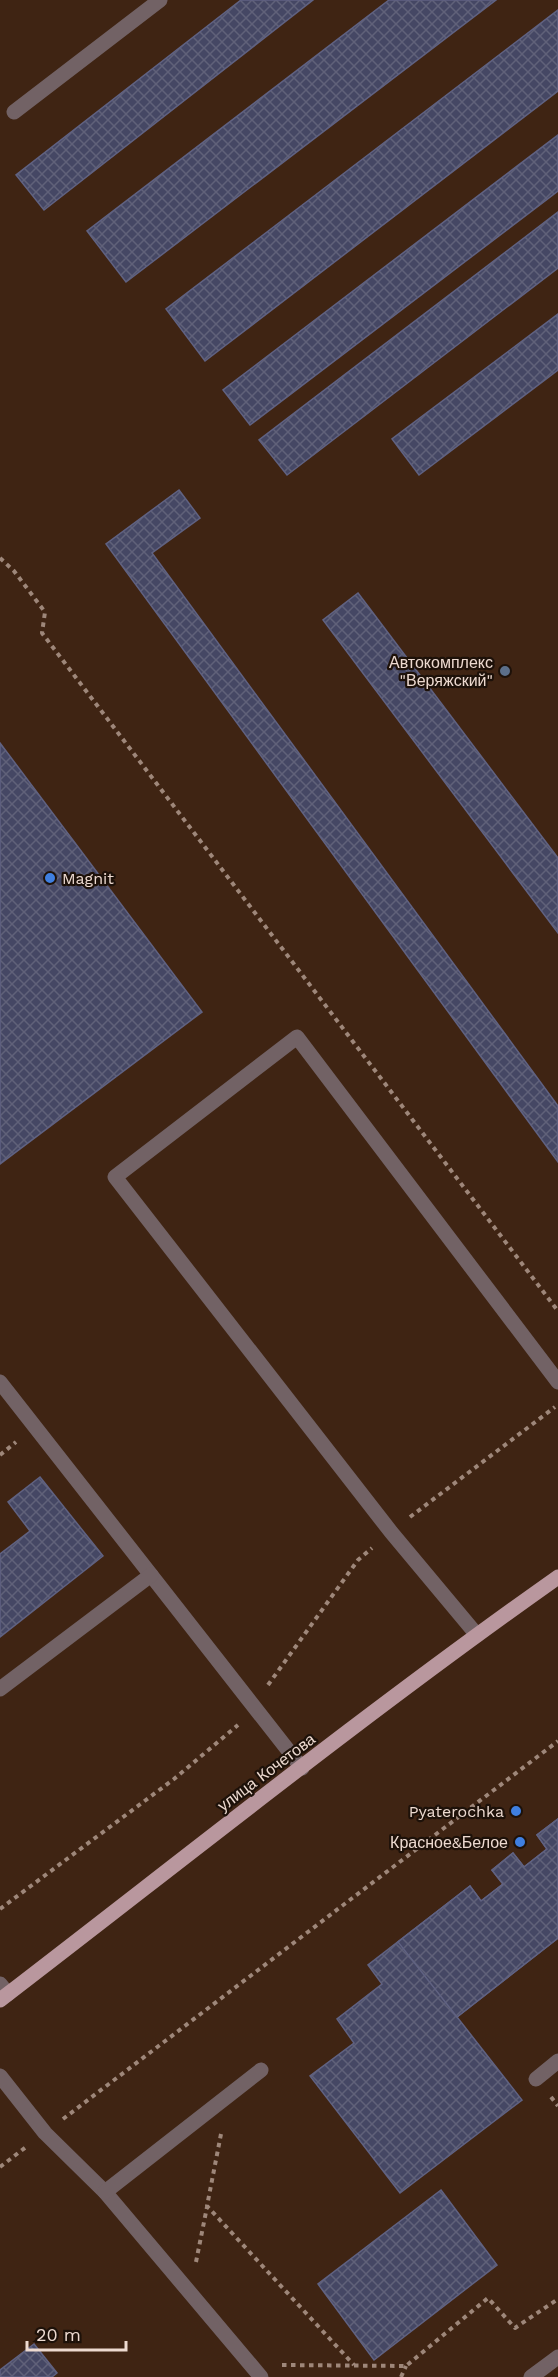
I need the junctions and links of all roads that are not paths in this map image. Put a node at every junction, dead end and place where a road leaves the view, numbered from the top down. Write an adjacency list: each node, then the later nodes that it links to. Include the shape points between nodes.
1 (160, 0): 2 (lane)
2 (14, 112)
3 (0, 1382): 5 (lane)
4 (558, 1382): 7 (lane, via 297,1037 115,1177 391,1532)
5 (151, 1575): 8 (lane); 9 (lane)
6 (558, 1577): 7 (main road, улица Кочетова)
7 (477, 1635): 9 (main road, улица Кочетова)
8 (0, 1689)
9 (302, 1768): 10 (main road, улица Кочетова)
10 (3, 1993)
11 (558, 2061): 14 (lane)
12 (261, 2070): 15 (lane)
13 (0, 2076): 15 (lane, via 45,2133)
14 (536, 2079)
15 (105, 2192): 17 (lane)
16 (558, 2357): 18 (lane)
17 (256, 2371)
18 (531, 2377)

